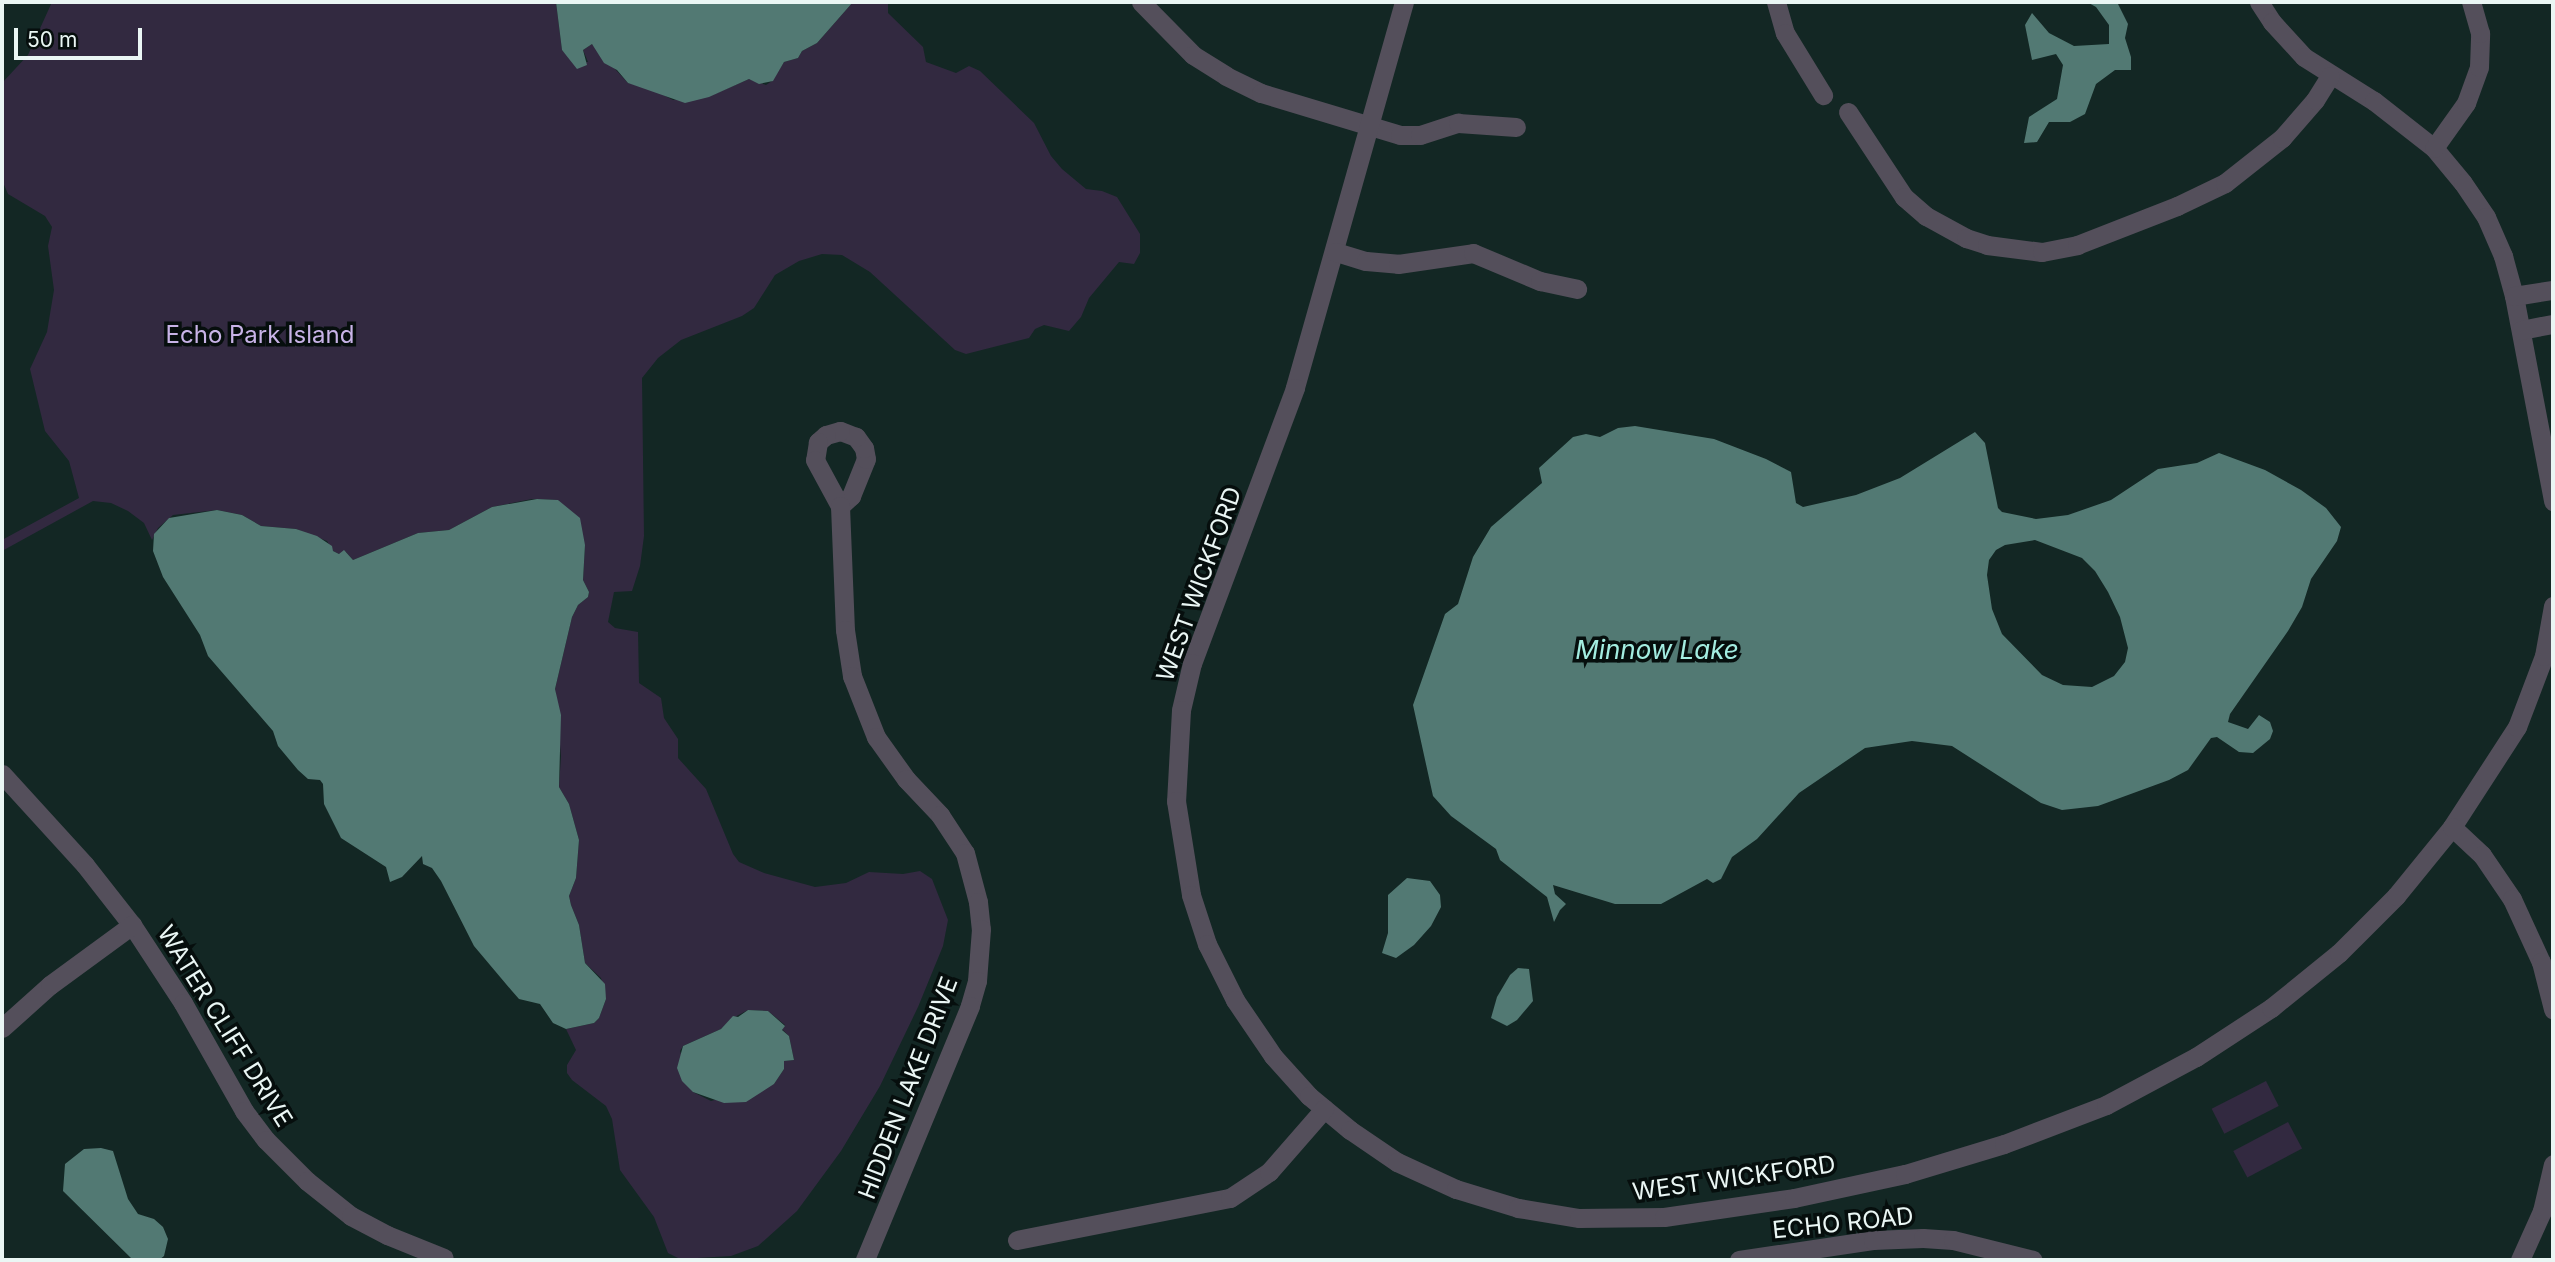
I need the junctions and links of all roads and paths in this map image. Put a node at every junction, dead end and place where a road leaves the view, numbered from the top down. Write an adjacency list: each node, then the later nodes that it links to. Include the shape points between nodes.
1 (1141, 2): 9 (street, via 1174,39 1208,67 1261,93)
2 (1404, 2): 9 (street, WEST WICKFORD)
3 (1776, 2): 7 (street, via 1795,54)
4 (2259, 2): 6 (street, via 2286,39)
5 (2471, 2): 11 (street, via 2480,33 2479,67 2466,103)
6 (2330, 76): 8 (street, via 2282,138 2225,183 2077,245 2042,252 1966,238 1926,216 1904,197); 11 (street, via 2374,101)
7 (1823, 95)
8 (1848, 112)
9 (1370, 126): 10 (street, via 1410,136 1458,122); 12 (street, WEST WICKFORD)
10 (1516, 127)
11 (2434, 148): 15 (street, via 2486,217)
12 (1336, 252): 13 (street, via 1398,264 1473,253 1540,281); 27 (street, WEST WICKFORD, via 1285,419 1192,663 1181,710 1176,782 1185,870 1219,971 1273,1056)
13 (1577, 289)
14 (2551, 290): 15 (street); 16 (street)
15 (2514, 296): 18 (street)
16 (2553, 314)
17 (2553, 324): 18 (street)
18 (2521, 330): 19 (street)
19 (2553, 501)
20 (840, 506): 31 (street, HIDDEN LAKE DRIVE, via 846,646 857,695 889,758 940,815 965,853 981,929 979,968 970,1006)
21 (2553, 606): 23 (street, WEST WICKFORD, via 2543,656 2517,727)
22 (2, 774): 24 (street, WATER CLIFF DRIVE, via 85,865)
23 (2452, 827): 25 (street, via 2482,855 2512,899 2541,962); 27 (street, WEST WICKFORD, via 2396,896 2347,944 2293,992 2231,1037 2147,1085 2084,1114 1955,1160 1863,1184 1664,1217 1548,1214 1484,1199 1429,1177 1376,1149)
24 (132, 925): 26 (street, via 50,985); 30 (street, WATER CLIFF DRIVE, via 244,1111 288,1164 351,1216)
25 (2553, 1009)
26 (2, 1028)
27 (1324, 1110): 29 (street, via 1269,1172 1230,1198)
28 (2553, 1164): 34 (street, via 2542,1211)
29 (1017, 1240)
30 (444, 1258)
31 (865, 1260)
32 (1739, 1260): 33 (street, ECHO ROAD, via 1899,1238 1953,1241)
33 (2033, 1260)
34 (2521, 1260)

